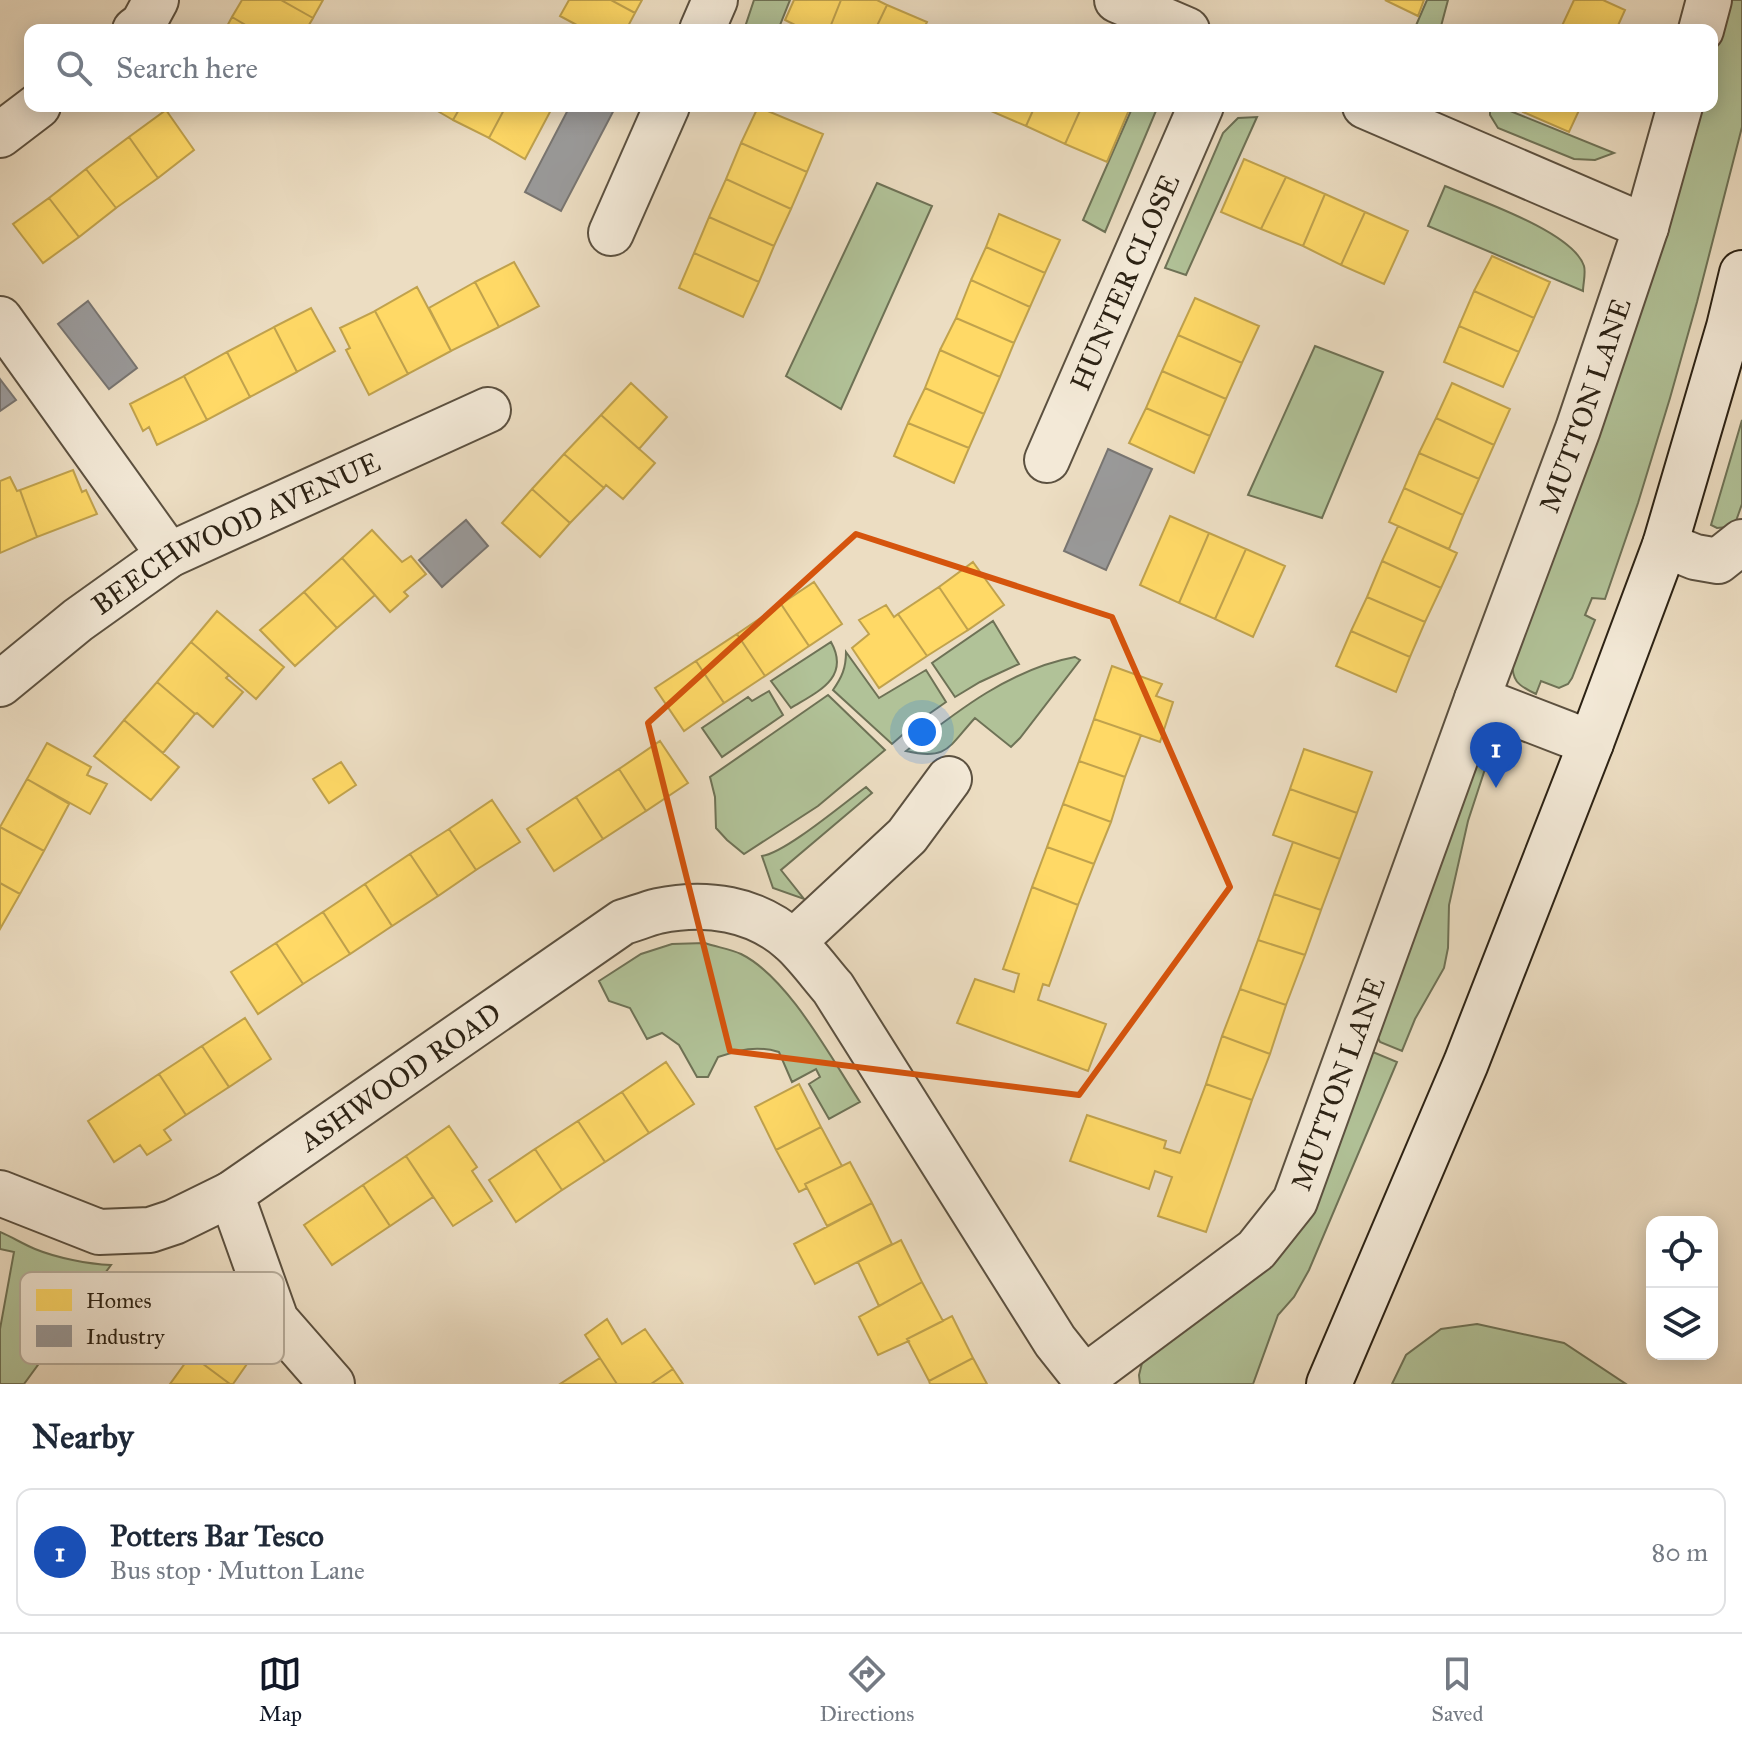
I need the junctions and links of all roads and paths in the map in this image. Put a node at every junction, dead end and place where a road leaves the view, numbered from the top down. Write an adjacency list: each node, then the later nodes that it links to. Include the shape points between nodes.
1 (156, 0): 5 (street)
2 (715, 0): 6 (street)
3 (1117, 0): 7 (street)
4 (1709, 0): 8 (street)
5 (143, 24)
6 (705, 24)
7 (1173, 24)
8 (1703, 24)
9 (30, 112): 14 (street)
10 (664, 112): 16 (street)
11 (1198, 112): 20 (street, HUNTER CLOSE)
12 (1379, 112): 15 (street)
13 (1678, 112): 15 (street, MUTTON LANE)
14 (0, 135)
15 (1646, 227): 25 (street, MUTTON LANE, via 1578,429)
16 (611, 233)
17 (1742, 273): 22 (street)
18 (0, 319): 23 (street)
19 (488, 410): 23 (street, BEECHWOOD AVENUE)
20 (1047, 460)
21 (1742, 542): 22 (street, via 1718,561)
22 (1665, 545): 26 (street)
23 (169, 555): 24 (street, BEECHWOOD AVENUE)
24 (0, 684)
25 (1477, 699): 26 (street); 33 (street, MUTTON LANE, via 1295,1201 1256,1250)
26 (1591, 743): 35 (street, via 1457,1086)
27 (949, 779): 28 (street, via 907,836)
28 (793, 942): 30 (street, ASHWOOD ROAD, via 762,919 729,909 689,907 623,922); 33 (street, ASHWOOD ROAD, via 833,988 1055,1341)
29 (0, 1193): 30 (street, ASHWOOD ROAD, via 99,1232 150,1230)
30 (231, 1194): 31 (street)
31 (259, 1272)
32 (284, 1329): 34 (street)
33 (1087, 1381)
34 (332, 1384)
35 (1329, 1384)

